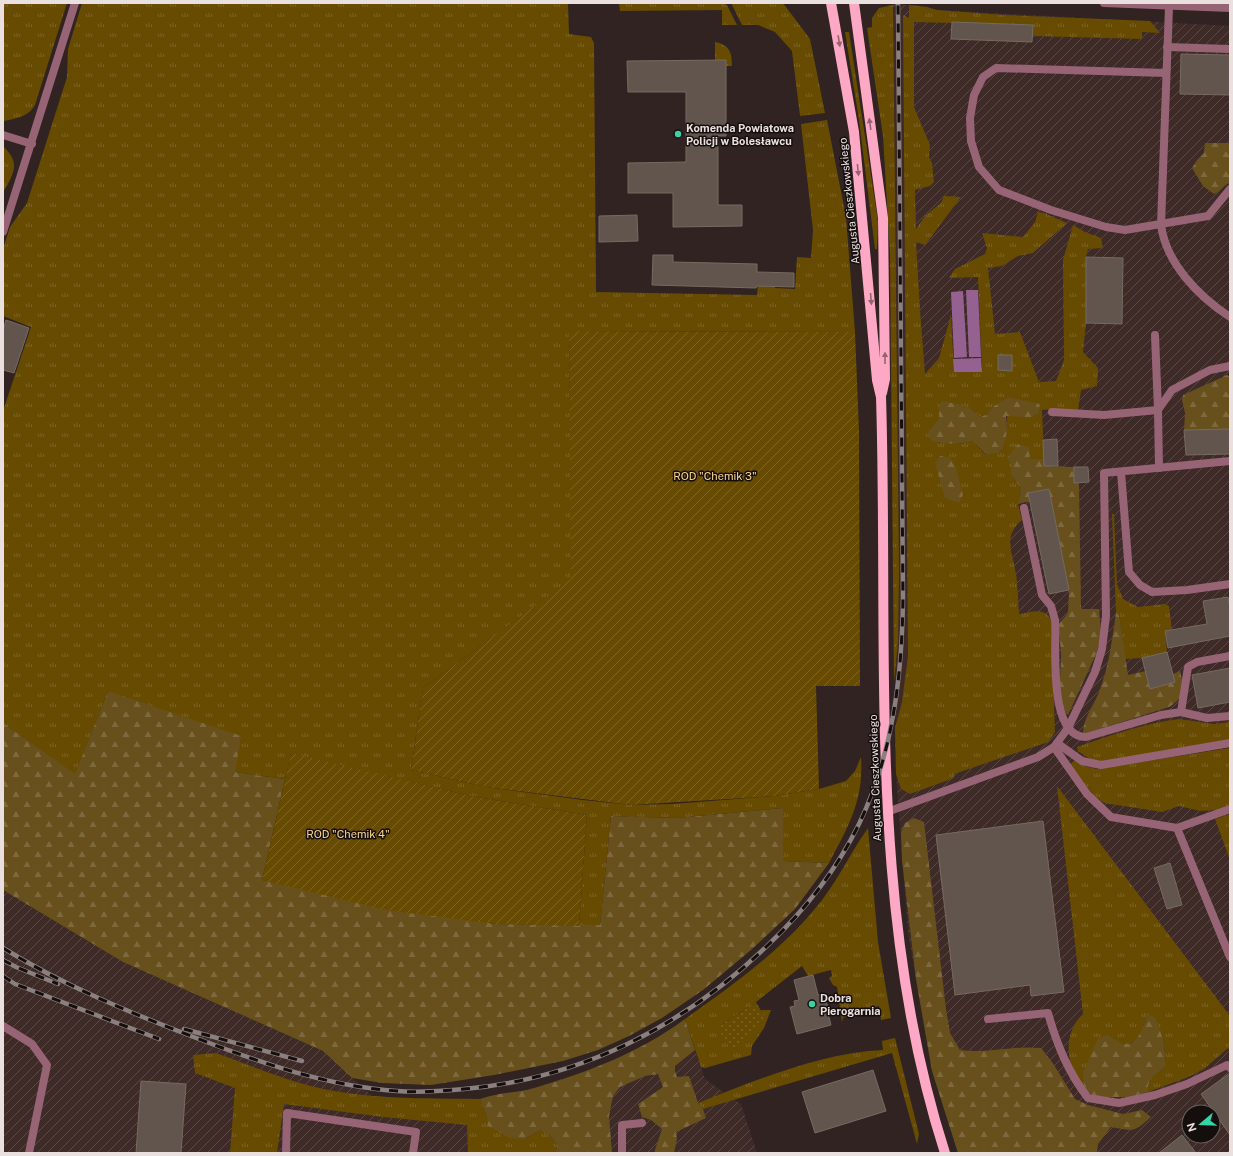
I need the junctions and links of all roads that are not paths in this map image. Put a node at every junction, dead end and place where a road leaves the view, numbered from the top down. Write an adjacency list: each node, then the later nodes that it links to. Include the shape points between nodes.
1 (75, 3): 11 (street)
2 (831, 3): 18 (main road, Augusta Cieszkowskiego, one-way to 18, via 854,132)
3 (854, 3): 18 (main road, Augusta Cieszkowskiego, one-way to 3, via 885,379 883,218)
4 (1104, 3): 5 (street)
5 (1169, 7): 6 (street); 7 (street)
6 (1230, 8)
7 (1167, 47): 8 (street); 9 (street)
8 (1230, 49)
9 (1166, 73): 13 (street); 13 (street, via 996,68 983,77 974,95 970,118 971,141 979,167 999,190 1106,227 1125,230)
10 (3, 135): 11 (street)
11 (32, 144): 14 (street)
12 (1230, 189): 13 (street, via 1208,216)
13 (1161, 225): 15 (street, via 1168,251 1188,280 1212,304)
14 (3, 232)
15 (1230, 317)
16 (1155, 335): 19 (street)
17 (1230, 366): 19 (street, via 1210,370 1172,390)
18 (881, 397): 33 (main road, Augusta Cieszkowskiego)
19 (1158, 410): 20 (street, via 1104,415); 22 (street)
20 (1052, 412)
21 (1230, 461): 22 (street)
22 (1158, 468): 23 (street)
23 (1121, 472): 25 (street, via 1129,572 1140,585 1152,592); 29 (street, via 1104,473 1106,616 1102,649 1095,672)
24 (1024, 508): 29 (street, via 1042,595 1051,606 1054,616 1058,702)
25 (1230, 584)
26 (1230, 656): 27 (street, via 1197,662 1188,667)
27 (1181, 712): 28 (street, via 1207,718); 29 (street, via 1161,715 1086,737 1076,735)
28 (1230, 716)
29 (1068, 728): 31 (street)
30 (1230, 743): 31 (street, via 1101,765 1082,761)
31 (1055, 745): 33 (street, via 1038,757); 34 (street, via 1087,794 1111,817)
32 (1230, 809): 34 (street)
33 (887, 812): 44 (main road, Augusta Cieszkowskiego, via 897,933 921,1070)
34 (1177, 828): 35 (street)
35 (1230, 957)
36 (988, 1020): 38 (street, via 1048,1013 1056,1040 1074,1081 1088,1098 1119,1103 1187,1084 1227,1064)
37 (3, 1026): 40 (street, via 32,1044 47,1065)
38 (1230, 1068)
39 (642, 1123): 43 (street, via 622,1125)
40 (29, 1153)
41 (286, 1153): 42 (street, via 288,1113 416,1132)
42 (413, 1153)
43 (622, 1153)
44 (944, 1153)

